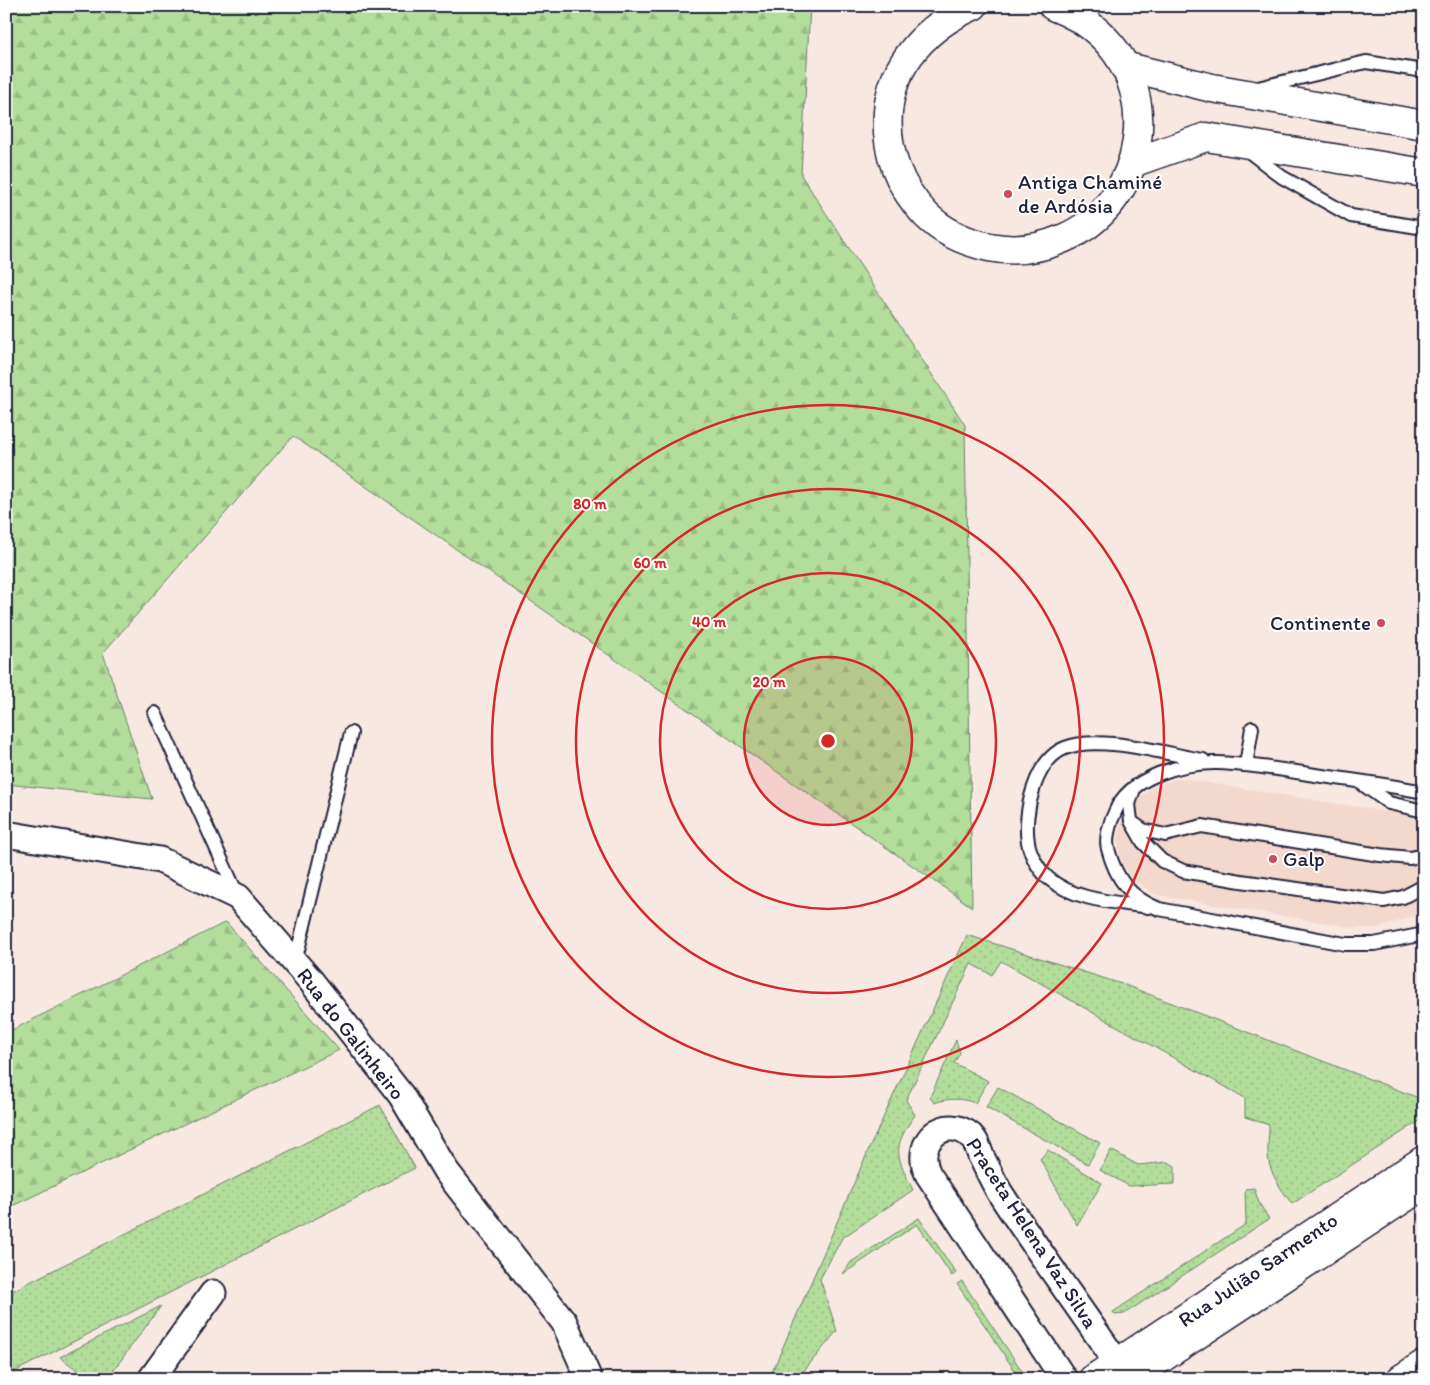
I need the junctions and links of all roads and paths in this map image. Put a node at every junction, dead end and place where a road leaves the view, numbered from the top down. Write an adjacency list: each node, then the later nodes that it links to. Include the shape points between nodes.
1 (973, 6): 8 (main road, via 935,27 917,44 900,72 888,111 888,136 902,183 932,221 974,244 1008,250 1049,245 1079,231 1109,206 1123,186)
2 (1054, 6): 3 (main road, via 1094,28)
3 (1124, 66): 5 (main road); 8 (main road, via 1134,88 1138,114 1138,138)
4 (1424, 71): 5 (lane, via 1366,62)
5 (1239, 93): 6 (main road)
6 (1424, 125)
7 (1237, 142): 8 (main road, via 1206,137); 9 (main road); 10 (lane, via 1282,177 1351,216)
8 (1132, 163)
9 (1424, 173)
10 (1424, 228)
11 (155, 713): 24 (lane)
12 (1252, 728): 15 (lane)
13 (352, 733): 27 (lane)
14 (1216, 762): 15 (lane); 17 (lane, via 1167,771); 25 (lane, via 1088,743 1064,749 1038,774 1028,812 1028,841 1034,861 1047,877 1082,896)
15 (1246, 765): 16 (lane)
16 (1357, 781): 18 (lane); 19 (lane, via 1389,803)
17 (1135, 786): 20 (lane, via 1128,804); 25 (lane, via 1119,802 1110,822 1107,845 1113,867 1126,887 1142,902)
18 (1424, 792)
19 (1424, 811)
20 (1131, 821): 22 (lane, via 1143,830 1165,835 1202,826 1380,855 1410,858); 23 (lane, via 1143,842 1162,861 1183,871 1384,901 1403,897)
21 (6, 834): 24 (street, Rua do Galinheiro, via 160,860)
22 (1424, 855)
23 (1424, 886)
24 (238, 897): 27 (street, Rua do Galinheiro)
25 (1159, 909): 26 (lane, via 1346,944 1374,944)
26 (1424, 934)
27 (295, 962): 34 (street, Rua do Galinheiro, via 400,1095 446,1171 564,1322)
28 (1424, 1160): 32 (main road, Rua Julião Sarmento)
29 (1424, 1185): 32 (main road, Rua Julião Sarmento)
30 (213, 1293): 33 (street)
31 (1424, 1364): 37 (main road)
32 (1125, 1373): 35 (street, Praceta Helena Vaz Silva, via 1000,1192 978,1144 964,1131 955,1128 936,1133 929,1138 923,1156 928,1174); 36 (main road, Rua Julião Sarmento)
33 (151, 1379)
34 (589, 1379)
35 (1064, 1379)
36 (1093, 1379)
37 (1401, 1379)

